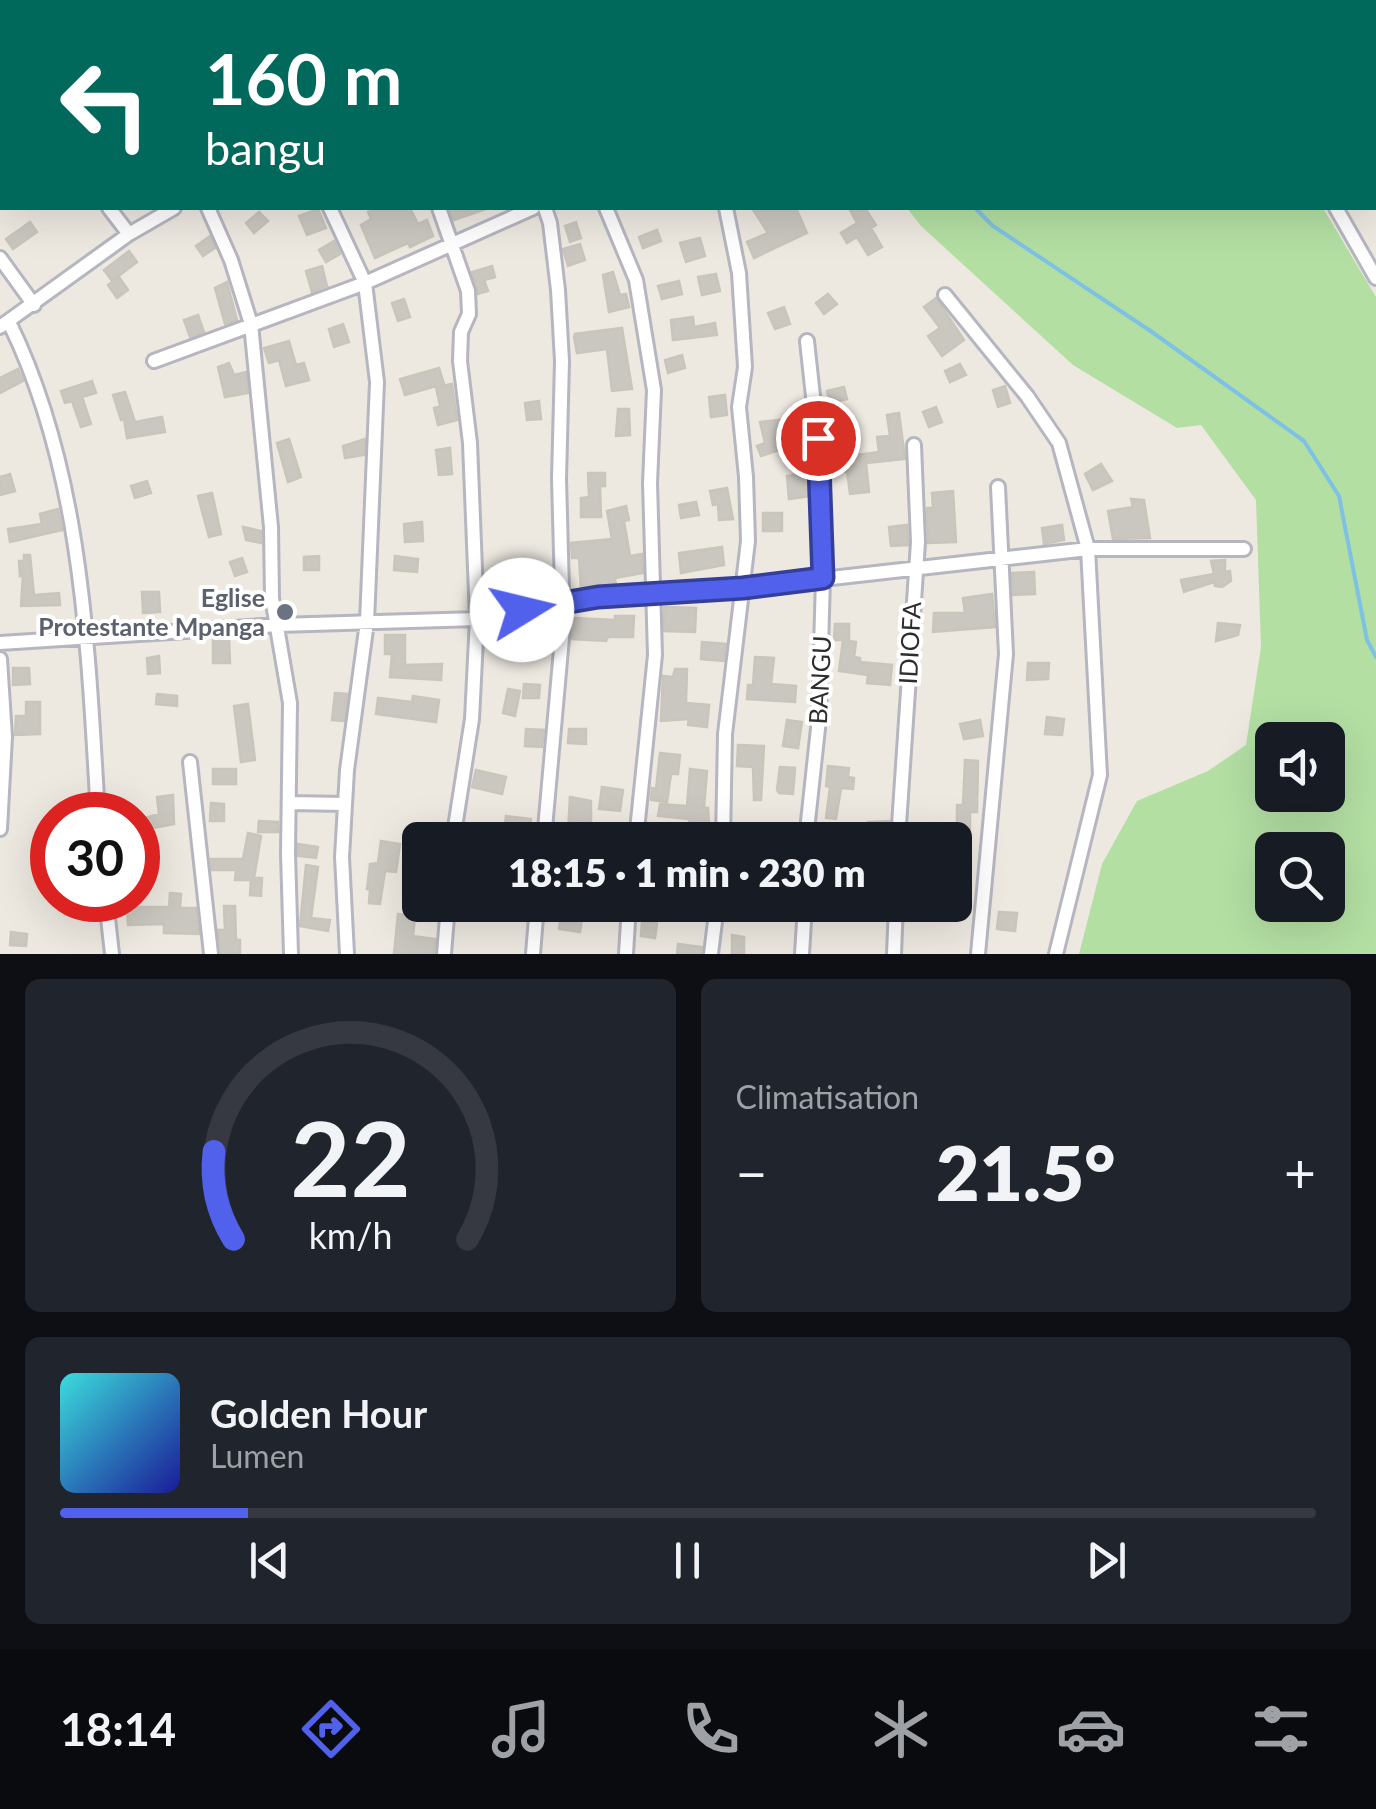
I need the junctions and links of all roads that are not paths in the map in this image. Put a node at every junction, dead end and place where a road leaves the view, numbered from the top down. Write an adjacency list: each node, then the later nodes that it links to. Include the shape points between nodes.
1 (111, 210): 11 (street)
2 (171, 210): 11 (street)
3 (209, 210): 19 (street)
4 (331, 210): 15 (street)
5 (440, 210): 12 (street)
6 (528, 210): 12 (street)
7 (546, 210): 31 (street, via 562,361)
8 (607, 210): 30 (street, via 636,280 654,390)
9 (726, 210): 29 (street, via 746,367 739,407 748,525)
10 (1337, 210): 14 (street)
11 (129, 234): 17 (street)
12 (454, 242): 15 (street); 32 (street, via 468,291 460,361)
13 (0, 258): 17 (street)
14 (1376, 278)
15 (365, 282): 19 (street); 33 (street, via 377,382)
16 (945, 295): 24 (street, via 1060,444)
17 (34, 305): 18 (street)
18 (5, 324): 35 (street, via 30,364 46,410)
19 (251, 324): 21 (street); 34 (street)
20 (807, 341): 28 (street, BANGU, via 822,470)
21 (154, 361)
22 (914, 445): 27 (street, IDIOFA)
23 (998, 487): 26 (street)
24 (1088, 549): 25 (street); 26 (street); 67 (street, via 1100,775)
25 (1244, 549)
26 (1004, 558): 27 (street); 66 (street, via 1006,654)
27 (916, 567): 28 (street); 47 (street, IDIOFA)
28 (823, 578): 29 (street); 46 (street, BANGU)
29 (743, 588): 30 (street); 45 (street)
30 (652, 594): 31 (street); 44 (street, via 654,655)
31 (561, 604): 32 (street); 43 (street)
32 (476, 619): 33 (street); 42 (street, via 472,719)
33 (367, 622): 34 (street); 41 (street)
34 (278, 624): 35 (street); 40 (street, via 290,702)
35 (86, 638): 36 (street); 39 (street)
36 (0, 643)
37 (0, 659): 48 (street)
38 (190, 762): 57 (street)
39 (96, 792)
40 (289, 803): 41 (street); 58 (street)
41 (346, 804): 59 (street)
42 (456, 822)
43 (546, 822)
44 (638, 822)
45 (724, 822)
46 (808, 822)
47 (899, 822)
48 (0, 829)
49 (108, 922): 56 (street)
50 (447, 922): 60 (street)
51 (536, 922): 61 (street)
52 (628, 922): 62 (street)
53 (716, 922): 63 (street)
54 (804, 922): 64 (street)
55 (895, 922): 65 (street)
56 (112, 954)
57 (211, 954)
58 (291, 954)
59 (347, 954)
60 (444, 954)
61 (533, 954)
62 (626, 954)
63 (711, 954)
64 (802, 954)
65 (894, 954)
66 (978, 954)
67 (1056, 954)

